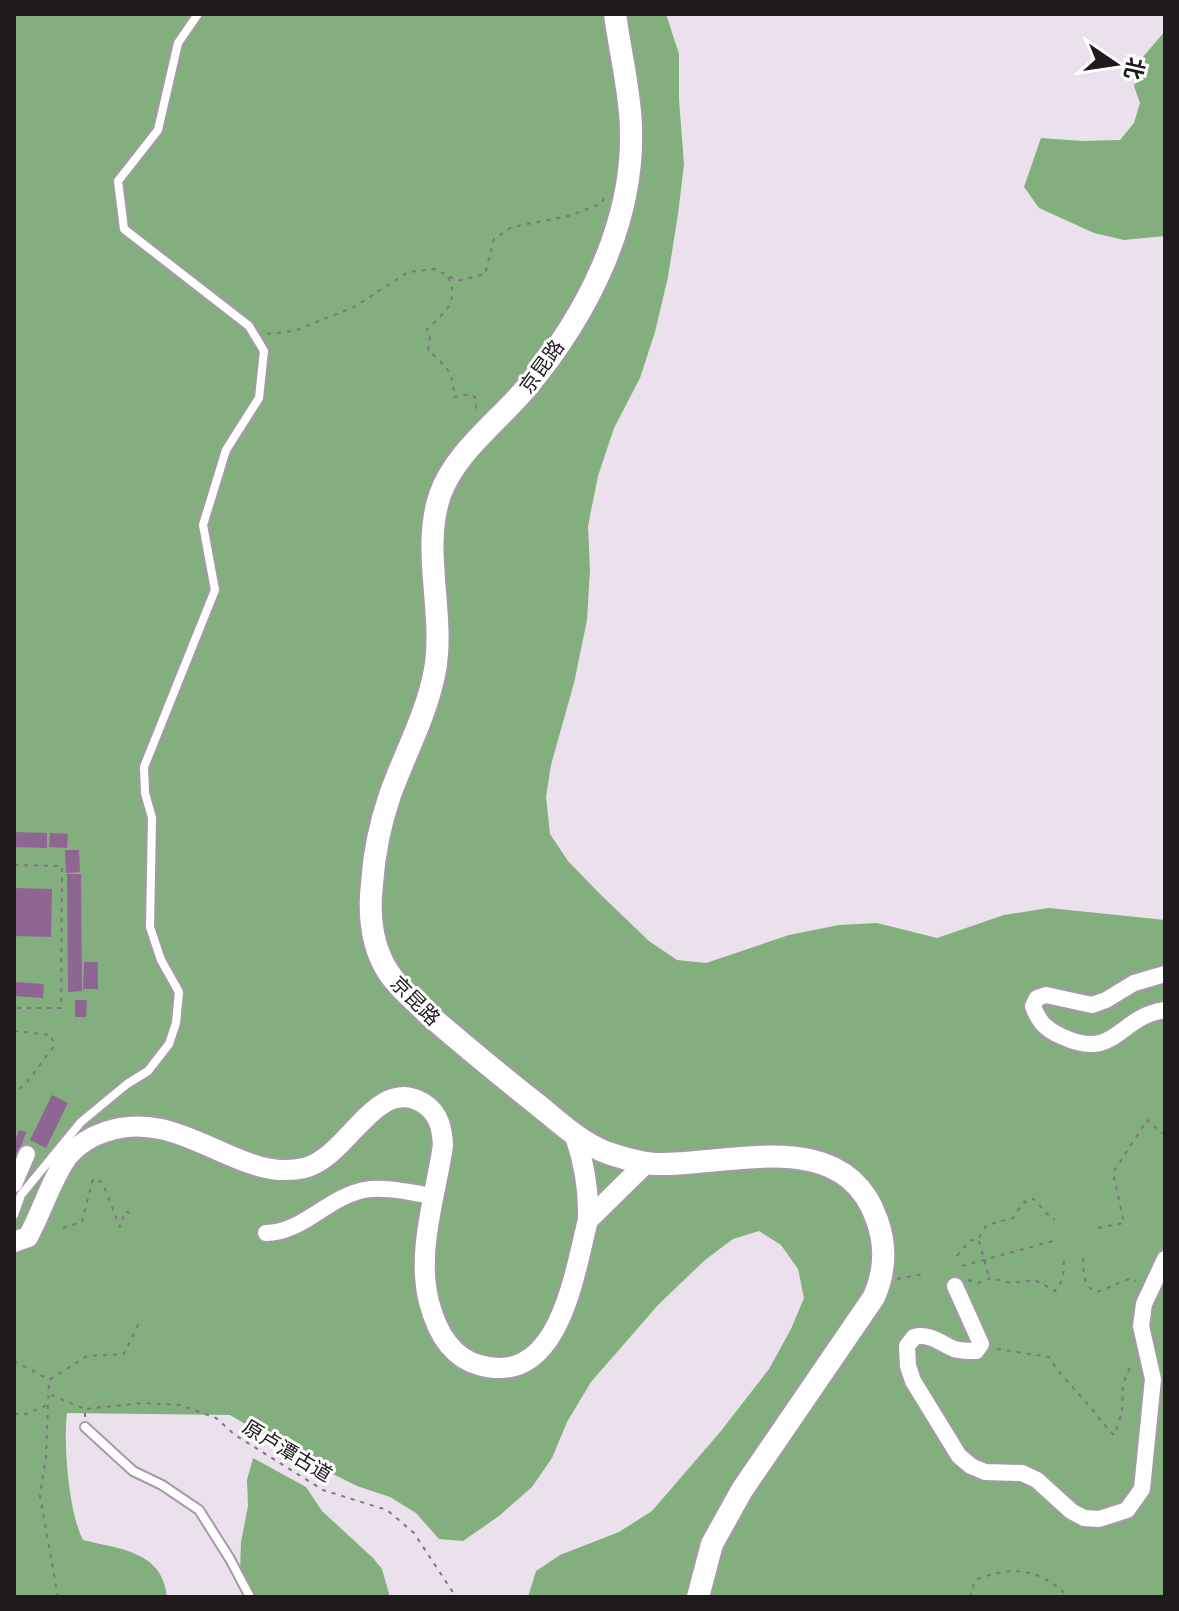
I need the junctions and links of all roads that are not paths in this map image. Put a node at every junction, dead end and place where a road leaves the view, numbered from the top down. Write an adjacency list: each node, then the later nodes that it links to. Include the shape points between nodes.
1 (198, 14): 10 (lane, via 178,43 158,130 118,181 124,229 249,326 264,351 259,398 226,450 203,525 215,590 144,767 152,818 150,927 179,992 176,1023 169,1044 148,1071 81,1122 21,1195)
2 (615, 14): 5 (main road, 京昆路, via 631,126 629,181 616,231 598,275 554,351 448,477 435,514 435,671 381,825 371,919 382,962 408,995)
3 (1165, 974): 4 (street, via 1092,1005 1046,995 1033,1006 1038,1021 1050,1031 1096,1046 1149,1013)
4 (1165, 1010)
5 (575, 1136): 7 (main road, 京昆路, via 604,1152); 11 (street, via 585,1165)
6 (27, 1154): 8 (street)
7 (646, 1163): 11 (street); 18 (main road, 京昆路, via 809,1159 850,1179 875,1212 882,1233 880,1282 862,1318 742,1490 712,1544)
8 (14, 1184)
9 (434, 1196): 11 (street, via 424,1258 428,1300 444,1340 467,1361 482,1366 522,1363 554,1333); 12 (street, via 365,1190 281,1233); 13 (street, via 442,1129 430,1108 410,1097 380,1103 335,1152 304,1168 269,1168 138,1125 85,1141 70,1154 28,1237)
10 (14, 1215)
11 (588, 1220)
12 (266, 1233)
13 (14, 1242)
14 (1165, 1259): 15 (street, via 1144,1304 1141,1326 1153,1379 1142,1489 1127,1510 1099,1519 1071,1511 1022,1473 985,1472 971,1466 959,1456 913,1381 907,1346 914,1337 923,1335 956,1350 976,1351 981,1344)
15 (958, 1281)
16 (85, 1427): 17 (lane, via 133,1471 199,1510)
17 (250, 1597)
18 (698, 1597)

